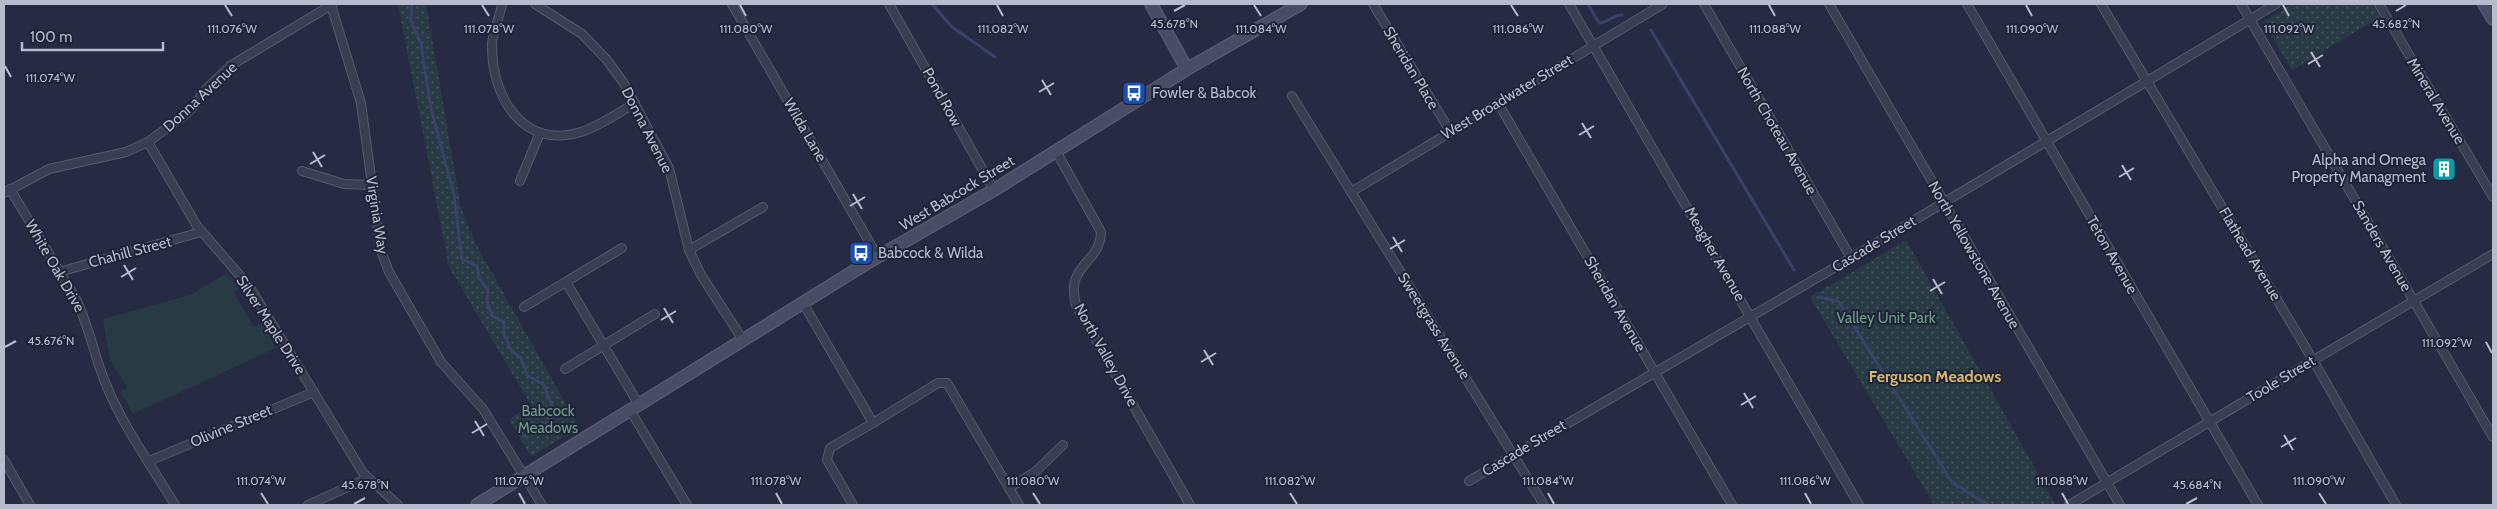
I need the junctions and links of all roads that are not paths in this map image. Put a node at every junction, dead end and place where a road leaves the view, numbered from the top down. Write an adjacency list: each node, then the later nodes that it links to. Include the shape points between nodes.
1 (332, 4): 30 (street, Donna Avenue, via 230,66 186,114); 34 (street, Virginia Way, via 361,103)
2 (502, 4): 28 (street, via 492,44 498,87 514,116)
3 (732, 4): 45 (street, Wilda Lane)
4 (889, 4): 35 (street, Pond Row)
5 (1151, 4): 22 (street)
6 (1301, 4): 22 (street, West Babcock Street)
7 (1372, 4): 27 (street, Sheridan Place)
8 (1569, 4): 21 (street, Meagher Avenue)
9 (1663, 4): 21 (street, West Broadwater Street)
10 (1704, 4): 46 (street, North Choteau Avenue)
11 (1829, 4): 39 (street, North Yellowstone Avenue)
12 (1966, 4): 29 (street, Teton Avenue)
13 (2101, 4): 23 (street, Flathead Avenue)
14 (2241, 4): 20 (street, Sanders Avenue)
15 (2276, 4): 20 (street, Cascade Street)
16 (2379, 4): 38 (street, Mineral Avenue)
17 (2484, 4): 19 (street)
18 (540, 5): 25 (street, Donna Avenue, via 582,34 607,60)
19 (2493, 19)
20 (2250, 20): 23 (street, Cascade Street); 49 (street, Sanders Avenue)
21 (1594, 45): 26 (street, West Broadwater Street); 53 (street, Meagher Avenue)
22 (1187, 69): 31 (street, West Babcock Street)
23 (2146, 82): 29 (street, Cascade Street); 56 (street, Flathead Avenue)
24 (1292, 96): 37 (street, Sweetgrass Avenue)
25 (635, 103): 28 (street, via 583,132); 43 (street, Donna Avenue, via 669,168)
26 (1498, 103): 27 (street, West Broadwater Street); 58 (street, Sheridan Avenue)
27 (1450, 131): 37 (street, West Broadwater Street)
28 (540, 133): 33 (street)
29 (2046, 141): 39 (street, Cascade Street); 61 (street, Teton Avenue)
30 (148, 142): 36 (street, Donna Avenue, via 108,157 49,169); 41 (street, Silver Maple Drive)
31 (1056, 151): 35 (street, West Babcock Street); 82 (street, North Valley Drive, via 1101,232 1093,254 1075,275 1073,292 1076,305)
32 (302, 171): 34 (street, via 344,184)
33 (520, 181)
34 (371, 185): 68 (street, Virginia Way, via 380,251 389,272 441,362 483,409)
35 (994, 190): 45 (street, West Babcock Street)
36 (7, 191): 47 (street, White Oak Drive)
37 (1351, 192): 65 (street, Sweetgrass Avenue)
38 (2493, 198)
39 (1944, 202): 46 (street, Cascade Street); 71 (street, North Yellowstone Avenue)
40 (763, 207): 43 (street)
41 (201, 232): 47 (street, Chahill Street); 59 (street, Silver Maple Drive, via 249,286)
42 (622, 248): 48 (street)
43 (689, 250): 54 (street, Donna Avenue, via 701,275)
44 (2493, 254): 49 (street, Toole Street)
45 (878, 257): 50 (street, West Babcock Street)
46 (1851, 258): 53 (street, Cascade Street)
47 (59, 272): 67 (street, White Oak Drive, via 85,316 98,364 111,395)
48 (566, 282): 51 (street); 55 (street)
49 (2414, 301): 56 (street, Toole Street); 63 (street, Sanders Avenue)
50 (803, 303): 54 (street, West Babcock Street); 62 (street)
51 (524, 307)
52 (655, 314): 55 (street)
53 (1752, 317): 58 (street, Cascade Street); 85 (street, Meagher Avenue)
54 (743, 340): 60 (street, West Babcock Street)
55 (604, 345): 57 (street); 60 (street)
56 (2313, 360): 61 (street, Toole Street); 89 (street, Flathead Avenue)
57 (565, 369)
58 (1654, 371): 65 (street, Cascade Street); 84 (street, Sheridan Avenue)
59 (314, 392): 67 (street, Olivine Street); 69 (street, Silver Maple Drive)
60 (635, 407): 68 (street, West Babcock Street); 79 (street)
61 (2210, 421): 71 (street, Toole Street); 88 (street, Teton Avenue)
62 (873, 423): 72 (street, via 938,383 947,383); 80 (street, via 830,448 827,460)
63 (2493, 437)
64 (1063, 445): 72 (street, via 1035,472)
65 (1513, 455): 70 (street, Cascade Street); 83 (street, Sweetgrass Avenue)
66 (4, 460): 73 (street)
67 (149, 461): 74 (street, White Oak Drive)
68 (525, 476): 77 (street, West Babcock Street); 78 (street, Virginia Way)
69 (368, 478): 75 (street); 76 (street, Silver Maple Drive)
70 (1470, 481)
71 (2107, 483): 86 (street, Toole Street); 87 (street, North Yellowstone Avenue)
72 (1009, 488): 81 (street)
73 (30, 505)
74 (175, 505)
75 (308, 505)
76 (398, 505)
77 (478, 505)
78 (542, 505)
79 (687, 505)
80 (853, 505)
81 (1019, 505)
82 (1190, 505)
83 (1544, 505)
84 (1732, 505)
85 (1859, 505)
86 (2069, 505)
87 (2120, 505)
88 (2258, 505)
89 (2396, 505)

